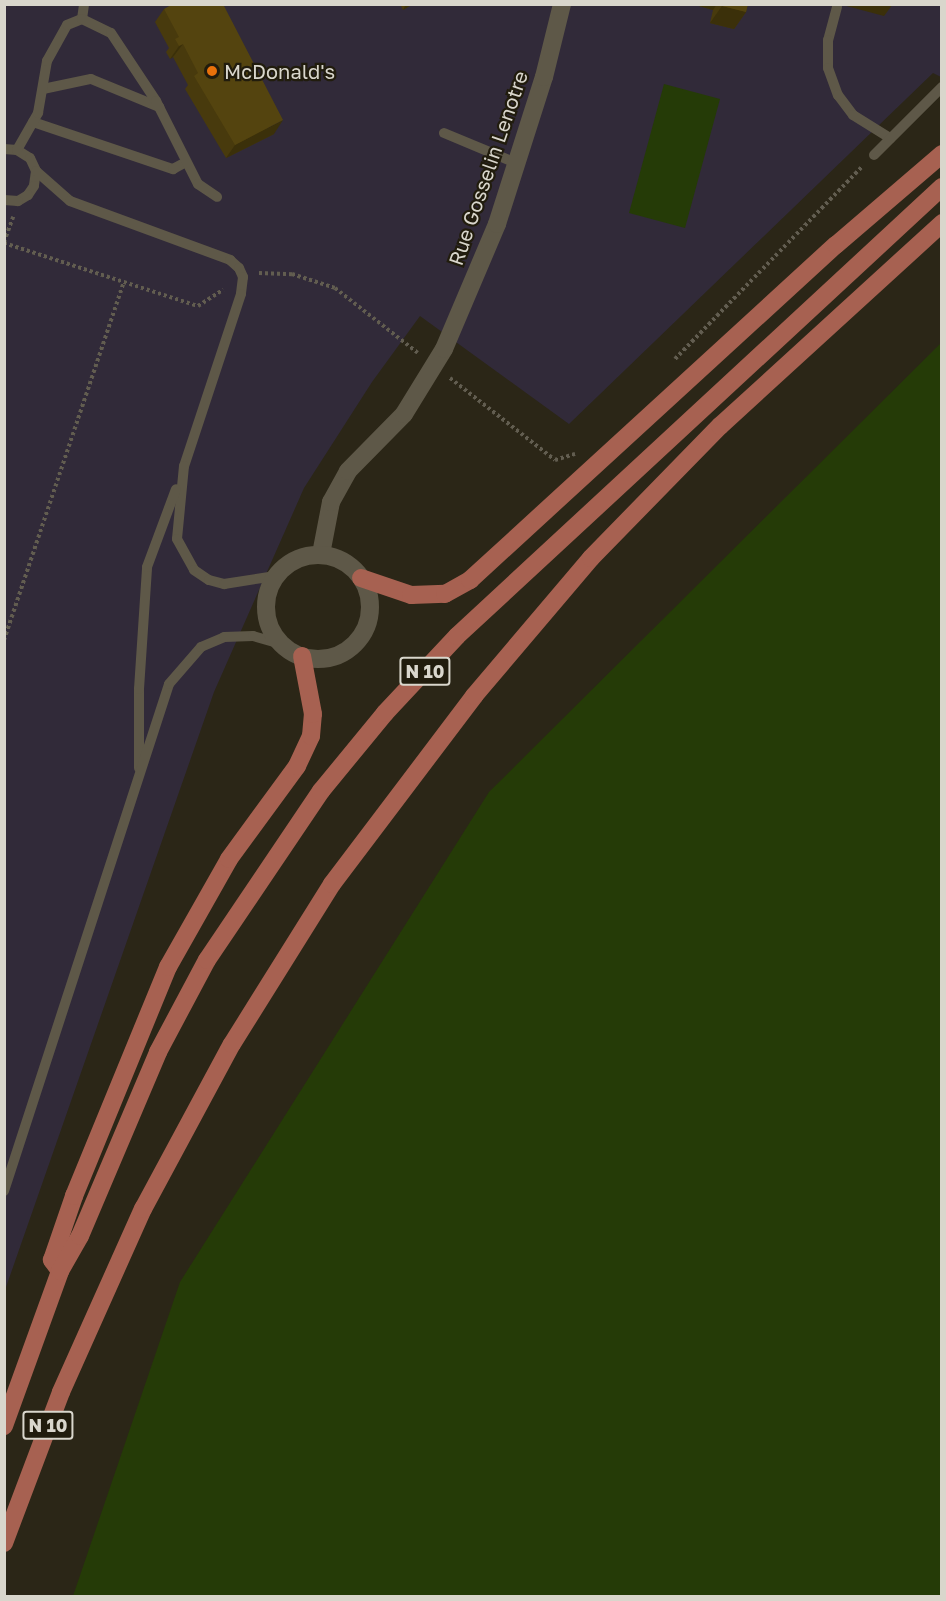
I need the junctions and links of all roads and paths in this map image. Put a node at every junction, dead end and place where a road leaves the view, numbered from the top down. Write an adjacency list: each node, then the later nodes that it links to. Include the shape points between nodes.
1 (84, 4): 4 (lane)
2 (562, 4): 16 (main road, Rue Gosselin Lenotre)
3 (837, 7): 10 (lane, via 828,40 828,68 838,95 853,115)
4 (82, 19): 6 (lane, via 67,25 47,61); 7 (lane, via 111,33)
5 (942, 87): 10 (lane)
6 (43, 93): 7 (lane, via 91,79); 8 (lane)
7 (159, 107): 15 (lane)
8 (33, 122): 12 (lane); 15 (lane, via 173,169)
9 (444, 133): 16 (lane)
10 (890, 138): 14 (lane)
11 (4, 149): 12 (lane)
12 (17, 150): 17 (lane, via 30,158)
13 (942, 154): 28 (main road, via 836,245 470,580 445,594 411,595)
14 (874, 155)
15 (186, 162): 19 (lane, via 198,184)
16 (516, 163): 26 (main road, Rue Gosselin Lenotre, via 497,224 444,349 404,414 348,471 331,502)
17 (36, 171): 21 (lane, via 34,186); 25 (lane, via 70,201 230,260 239,268 241,294)
18 (942, 187): 34 (main road, N 10, via 458,636 335,773 262,874 207,960 158,1052 116,1143 80,1236)
19 (217, 197)
20 (4, 200): 21 (lane)
21 (18, 201): 23 (path)
22 (942, 223): 36 (main road, N 10, via 720,426 591,558 467,705 332,884 232,1044 143,1209 61,1392)
23 (4, 242)
24 (124, 282): 29 (path)
25 (184, 466): 27 (lane, via 177,540 194,570 224,584); 32 (lane, via 147,567 139,688)
26 (321, 554): 27 (main road, via 303,556); 28 (main road, via 351,566)
27 (275, 576): 30 (main road, via 268,589 266,618)
28 (362, 578): 31 (main road, via 370,608 360,638 334,656)
29 (4, 640)
30 (280, 644): 31 (main road); 32 (lane, via 253,636 224,637 201,647 183,663 169,684)
31 (302, 657): 34 (main road, via 314,714 311,735 297,766 224,868 168,967 74,1196 52,1260)
32 (139, 780): 33 (lane)
33 (4, 1191)
34 (60, 1271): 35 (main road, N 10)
35 (4, 1426)
36 (4, 1543)

